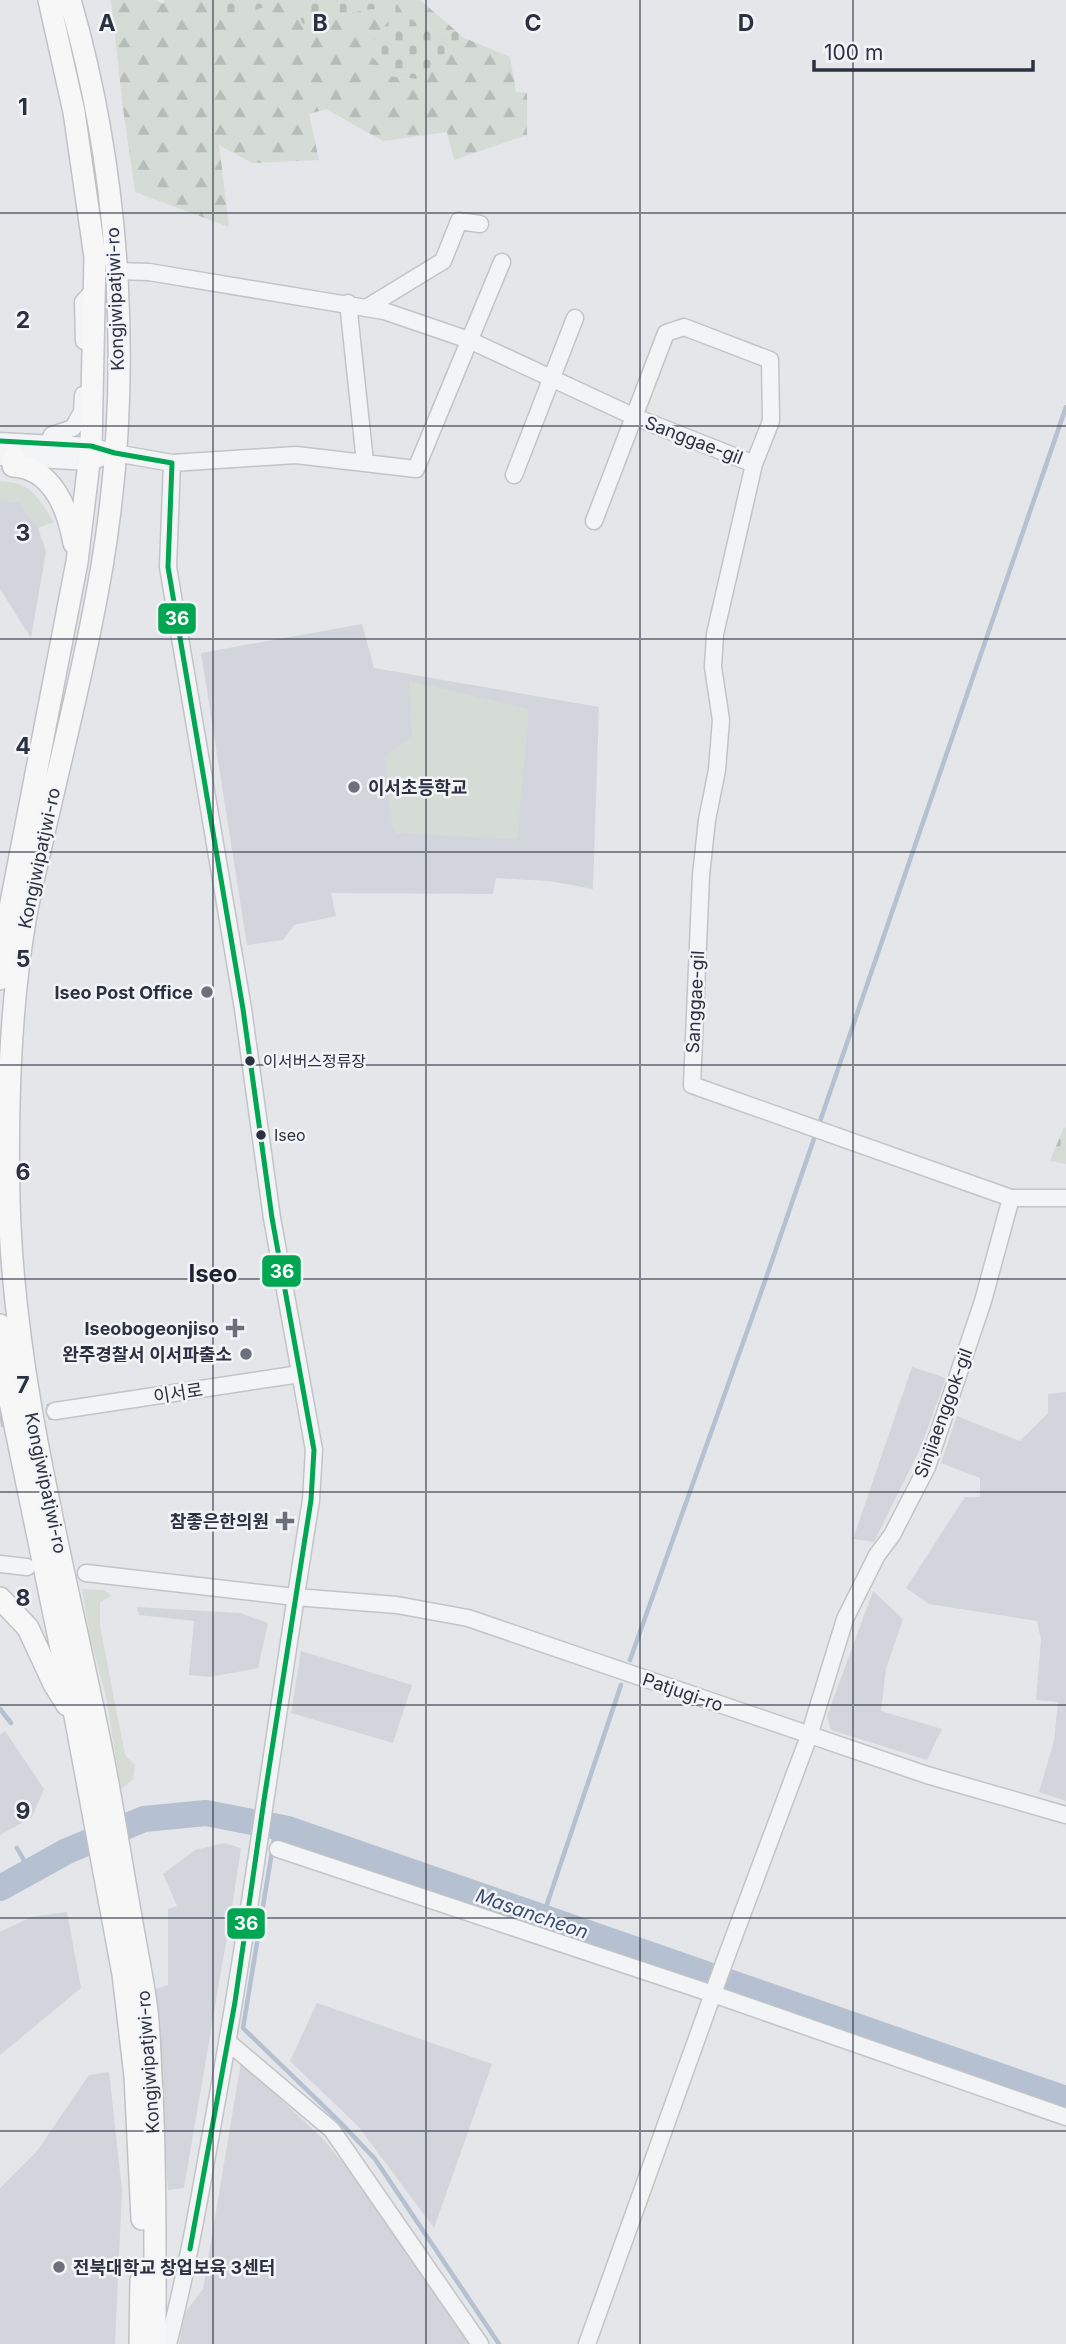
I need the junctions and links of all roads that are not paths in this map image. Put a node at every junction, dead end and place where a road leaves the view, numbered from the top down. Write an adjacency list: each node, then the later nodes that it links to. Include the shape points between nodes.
1 (49, 0): 6 (main road, Kongjwipatjwi-ro, via 74,112 95,257)
2 (70, 0): 5 (main road, Kongjwipatjwi-ro, via 103,140)
3 (480, 224): 8 (street, via 459,221 443,261)
4 (502, 262): 10 (street)
5 (116, 271): 7 (street, Sanggae-gil, via 149,272); 15 (main road, Kongjwipatjwi-ro)
6 (95, 289): 13 (street, via 83,302 82,412 73,428 52,435); 16 (main road, Kongjwipatjwi-ro)
7 (348, 303): 8 (street, Sanggae-gil); 18 (street)
8 (366, 308): 10 (street, Sanggae-gil)
9 (575, 318): 11 (street)
10 (469, 340): 11 (street, Sanggae-gil); 18 (street, via 416,469)
11 (552, 377): 12 (street, Sanggae-gil); 20 (street)
12 (635, 417): 19 (street, Sanggae-gil); 19 (street, via 666,333 684,327 769,360 771,421); 21 (street)
13 (47, 443): 14 (street); 16 (street)
14 (5, 451): 16 (street); 22 (main road, via 13,466 47,479 65,506)
15 (115, 453): 16 (street); 17 (street); 36 (main road, Kongjwipatjwi-ro, via 98,588 23,929 9,1100 13,1272 22,1349)
16 (91, 454): 22 (main road, Kongjwipatjwi-ro)
17 (172, 463): 18 (street, via 296,455); 27 (street, via 168,567)
18 (365, 463)
19 (754, 464): 24 (street, Sanggae-gil, via 715,634 713,667 720,720 701,875 692,1084)
20 (514, 475)
21 (594, 521)
22 (77, 562): 23 (main road, Kongjwipatjwi-ro)
23 (0, 979)
24 (1012, 1198): 25 (street); 35 (street, Sinjiaenggok-gil, via 927,1467 845,1619)
25 (1066, 1198)
26 (0, 1325): 34 (main road, Kongjwipatjwi-ro, via 6,1387)
27 (300, 1374): 28 (street, 이서로); 32 (street, via 314,1450)
28 (55, 1411)
29 (0, 1564): 30 (street)
30 (27, 1567)
31 (86, 1573): 32 (street, Patjugi-ro)
32 (295, 1597): 35 (street, Patjugi-ro, via 397,1605 468,1618); 41 (street)
33 (0, 1598): 34 (main road, via 28,1628)
34 (75, 1716): 36 (main road, Kongjwipatjwi-ro)
35 (809, 1736): 37 (street, Patjugi-ro); 40 (street, Sinjiaenggok-gil)
36 (101, 1799): 39 (main road, Kongjwipatjwi-ro)
37 (1066, 1815)
38 (278, 1849): 40 (street)
39 (113, 1868): 43 (main road, Kongjwipatjwi-ro, via 135,2076 143,2231); 44 (main road, Kongjwipatjwi-ro, via 147,2014 155,2167)
40 (715, 1989): 42 (street); 47 (street, Sinjiaenggok-gil)
41 (228, 2042): 45 (street, via 183,2289); 46 (street, via 332,2130)
42 (1066, 2117)
43 (140, 2344)
44 (155, 2344)
45 (168, 2344)
46 (480, 2344)
47 (587, 2344)

